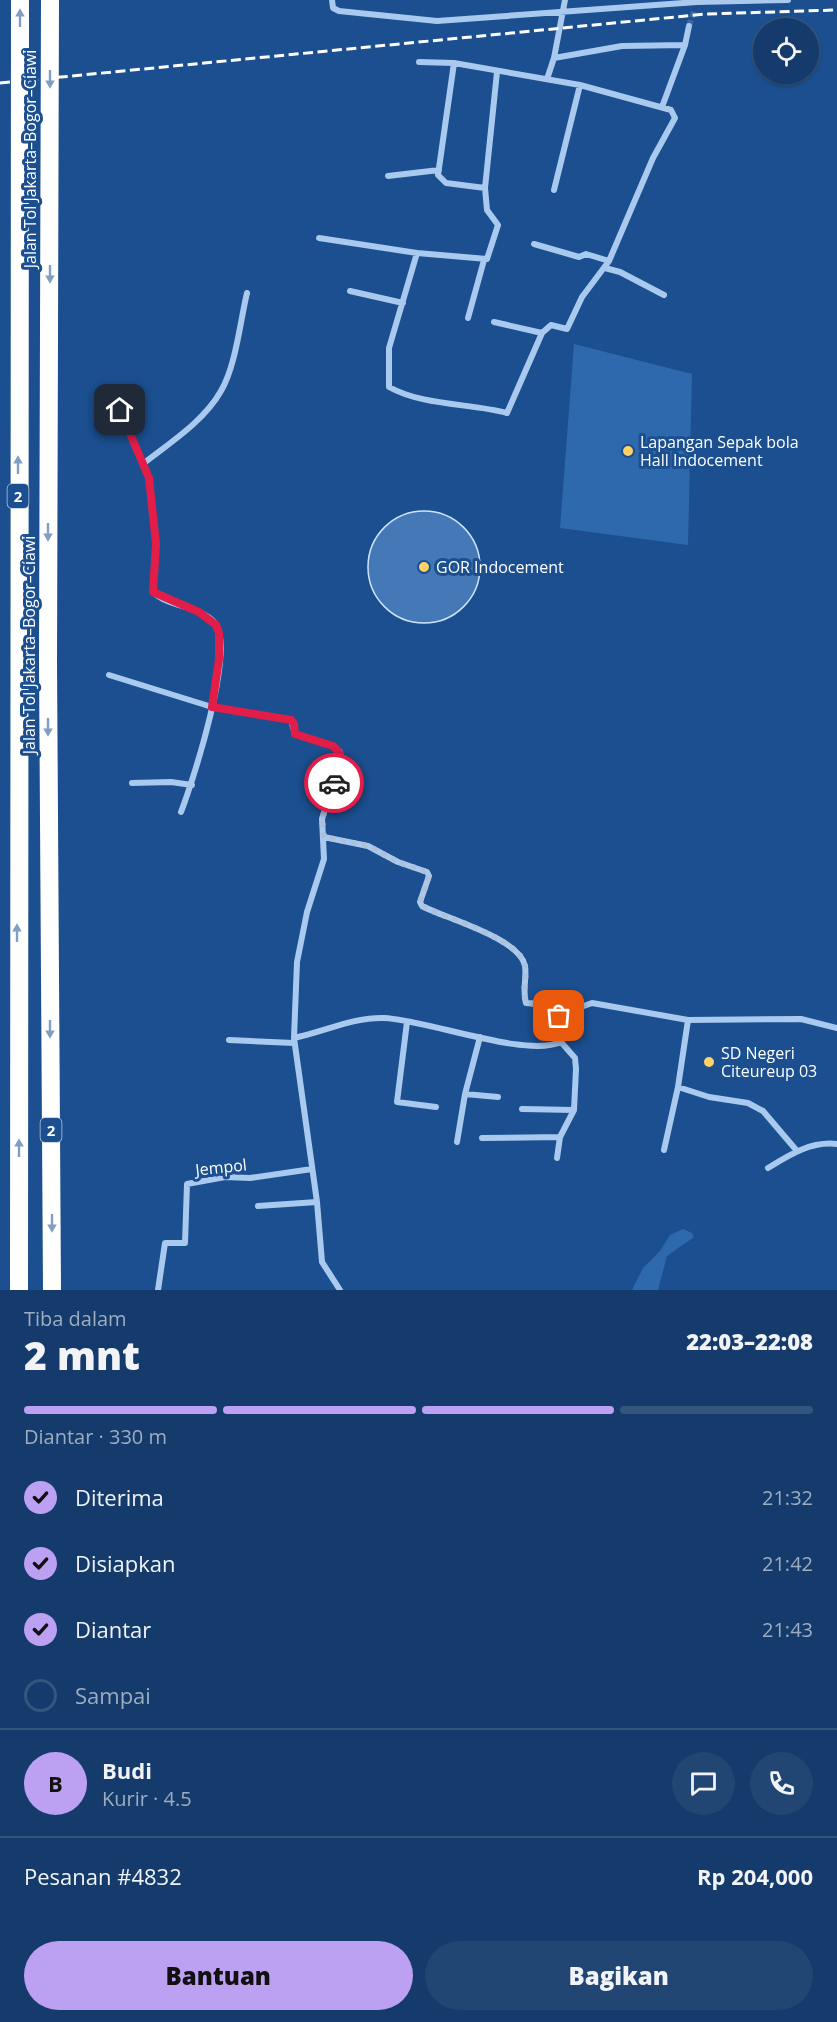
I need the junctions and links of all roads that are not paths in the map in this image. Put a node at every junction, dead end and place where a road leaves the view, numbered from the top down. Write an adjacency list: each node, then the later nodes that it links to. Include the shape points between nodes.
1 (20, 0): 68 (highway, Jalan Tol Jakarta–Bogor–Ciawi / 2, one-way to 1)
2 (50, 0): 69 (highway, Jalan Tol Jakarta–Bogor–Ciawi / 2, one-way to 69, via 48,674)
3 (332, 0): 8 (street, via 333,8 339,12 428,21)
4 (565, 0): 8 (street)
5 (788, 0): 6 (street)
6 (698, 1): 7 (street); 8 (street)
7 (694, 9)
8 (562, 11): 11 (street)
9 (689, 26): 10 (street)
10 (685, 45): 11 (street, via 622,46); 17 (street)
11 (554, 58): 15 (street)
12 (418, 62): 13 (street)
13 (454, 63): 14 (street); 18 (street)
14 (497, 72): 15 (street); 20 (street)
15 (547, 79): 16 (street)
16 (580, 85): 17 (street); 21 (street)
17 (662, 107): 26 (street, via 671,110 675,118 653,158)
18 (439, 170): 19 (street); 20 (street, via 438,175 446,183)
19 (388, 176)
20 (485, 188): 25 (street, via 487,210 498,225 491,252)
21 (554, 190)
22 (320, 238): 24 (street)
23 (534, 244): 26 (street)
24 (417, 253): 25 (street); 31 (street)
25 (484, 260): 32 (street)
26 (609, 261): 27 (street)
27 (605, 268): 30 (street); 34 (street, via 582,297 567,329 551,325)
28 (350, 291): 31 (street)
29 (247, 293): 36 (street, via 220,394 192,426)
30 (664, 295)
31 (403, 303): 34 (street, via 389,348 389,386 436,401 507,412)
32 (468, 318)
33 (494, 322): 34 (street)
34 (542, 333)
35 (120, 410): 36 (street)
36 (144, 462): 38 (street, via 156,544 153,592 208,618 219,633)
37 (109, 675): 38 (street)
38 (212, 707): 40 (street); 42 (street, via 291,720 295,734 339,750 339,764 322,819)
39 (132, 783): 40 (street)
40 (192, 785): 41 (street)
41 (181, 812)
42 (324, 837): 45 (street, via 368,846 427,872 422,906 496,937 522,958 526,1003 549,1006); 49 (street, via 324,859 307,912 297,962)
43 (687, 1020): 45 (street, via 592,1003 581,1007); 46 (street, via 801,1019); 51 (street)
44 (407, 1022): 47 (street); 49 (street, via 369,1018); 54 (street, via 397,1102)
45 (570, 1026): 50 (street)
46 (837, 1028)
47 (480, 1037): 50 (street, via 537,1046); 52 (street)
48 (229, 1040): 49 (street)
49 (294, 1041): 65 (street)
50 (561, 1042): 56 (street, via 576,1062)
51 (678, 1087): 61 (street); 62 (street, via 748,1103 763,1111)
52 (465, 1094): 53 (street); 59 (street)
53 (498, 1097)
54 (436, 1107)
55 (522, 1109): 56 (street)
56 (574, 1110): 57 (street)
57 (560, 1137): 58 (street); 63 (street)
58 (482, 1138)
59 (457, 1142)
60 (837, 1144): 62 (street, via 817,1144)
61 (664, 1150)
62 (797, 1151): 64 (street)
63 (557, 1158)
64 (768, 1168)
65 (312, 1169): 66 (street); 70 (street, Jempol, via 187,1184 185,1244 165,1243)
66 (317, 1202): 67 (street); 71 (street, via 322,1262)
67 (258, 1206)
68 (19, 1290)
69 (52, 1290)
70 (158, 1290)
71 (340, 1290)

